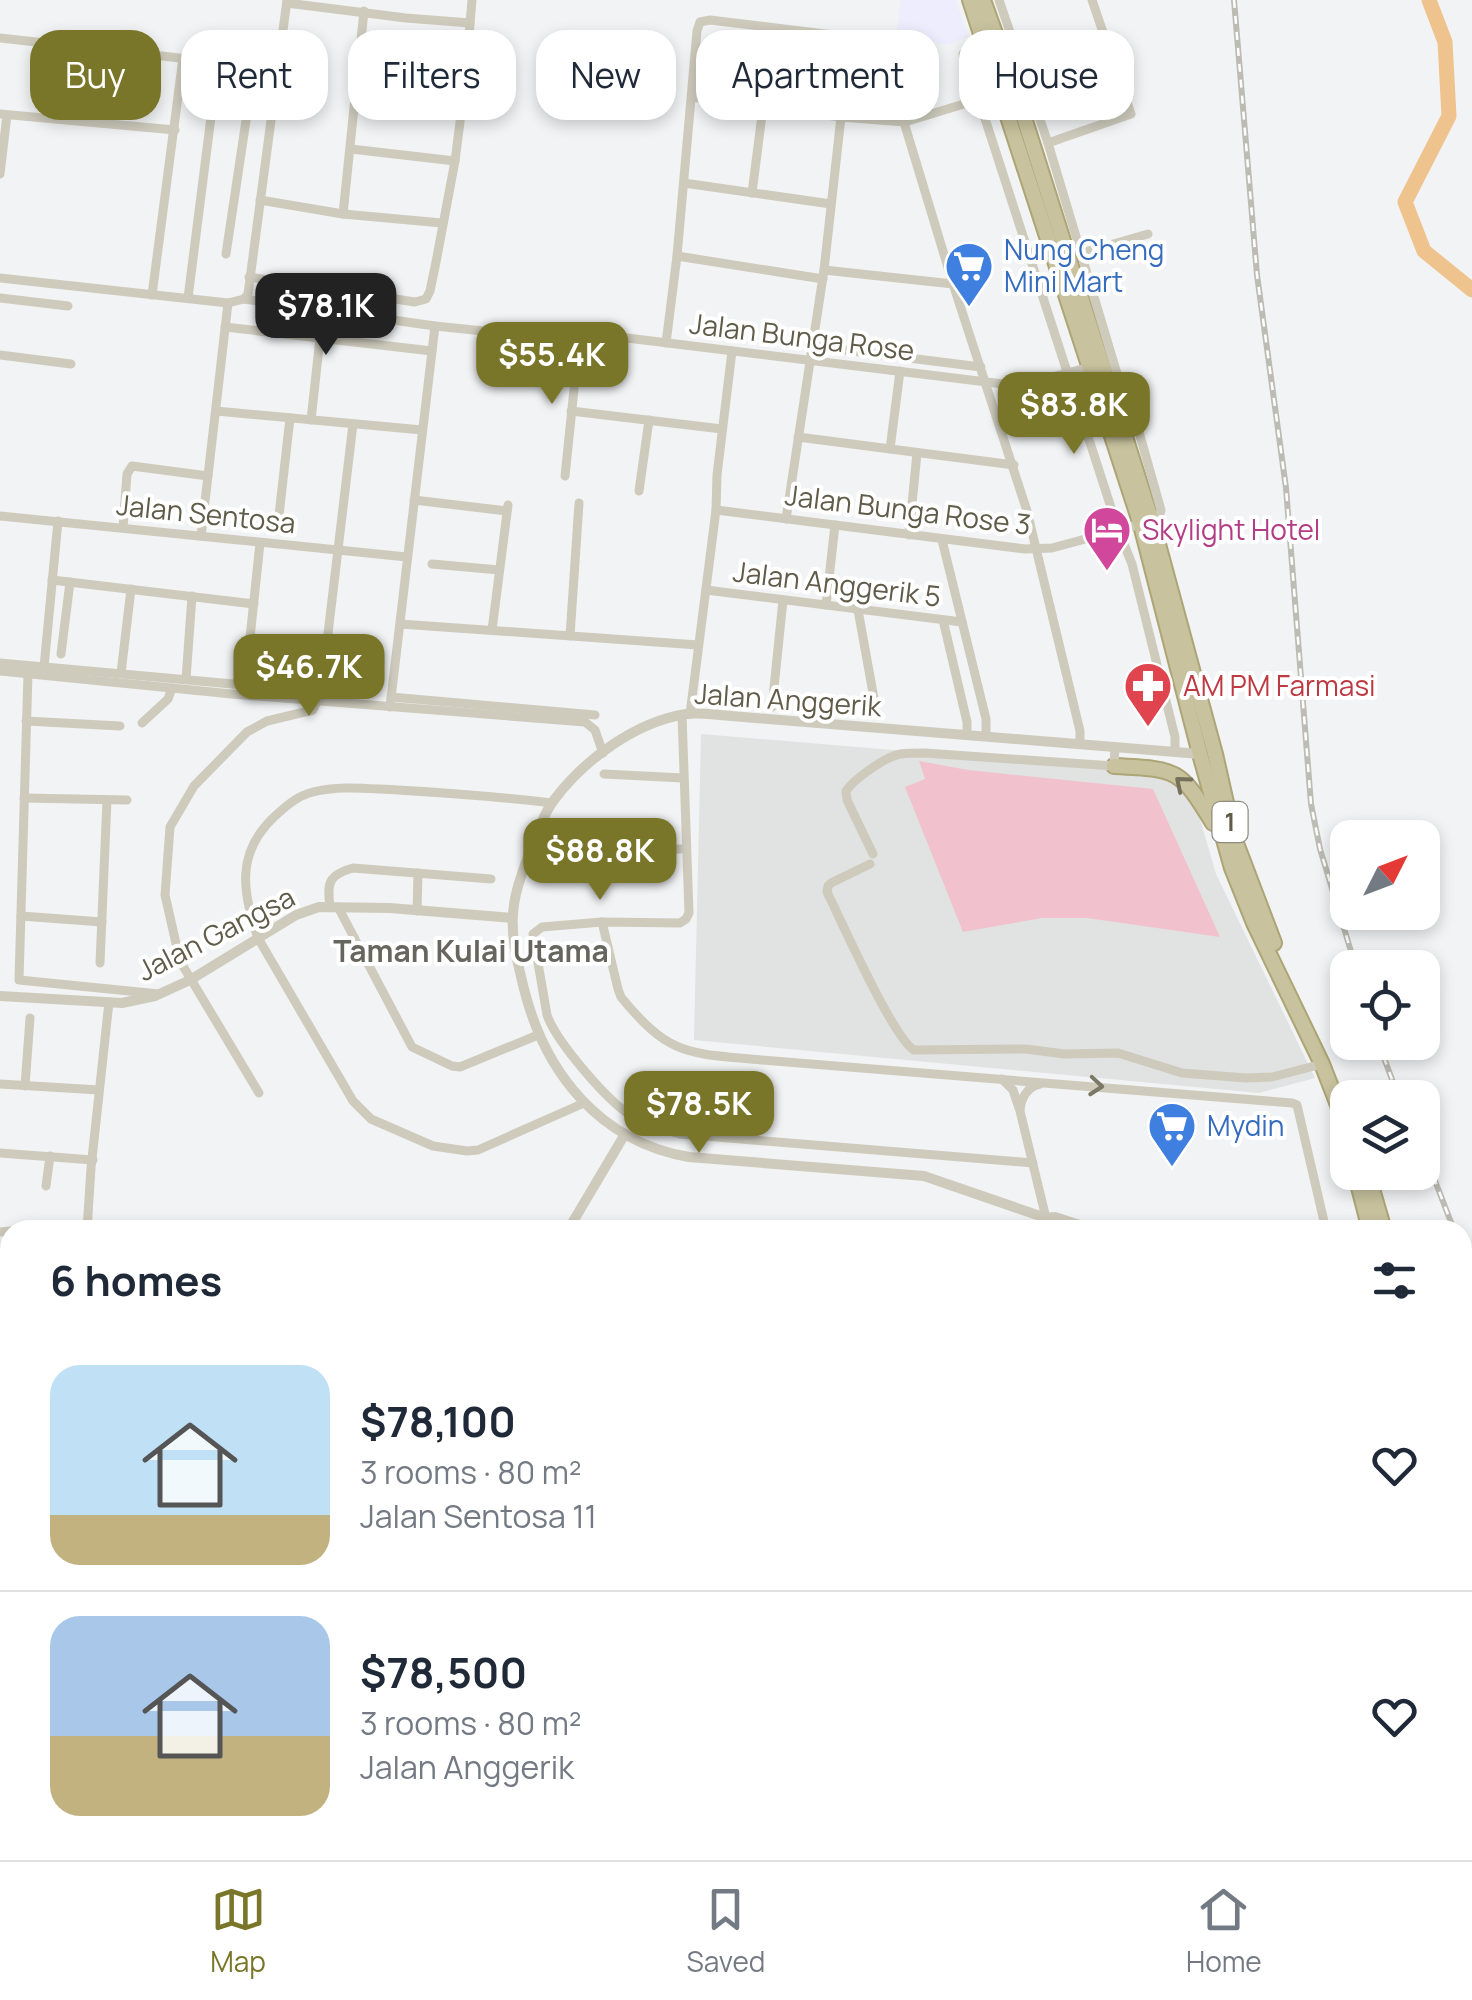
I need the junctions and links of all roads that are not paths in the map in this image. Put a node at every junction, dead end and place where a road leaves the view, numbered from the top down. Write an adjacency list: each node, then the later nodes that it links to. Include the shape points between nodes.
1 (472, 0): 8 (street)
2 (970, 0): 12 (highway, 1)
3 (983, 0): 13 (highway, 1)
4 (999, 0): 33 (street)
5 (1092, 0): 33 (street, via 1131,114)
6 (287, 1): 7 (street); 9 (street)
7 (364, 11): 8 (street); 10 (street)
8 (470, 22): 11 (street)
9 (283, 30)
10 (362, 30)
11 (469, 30)
12 (981, 30)
13 (991, 30)
14 (0, 38): 15 (street)
15 (181, 58)
16 (181, 76): 32 (street)
17 (692, 96): 18 (street); 31 (street, via 700,22 870,39 884,52); 37 (street)
18 (696, 97)
19 (959, 104): 31 (street)
20 (4, 114): 32 (street); 36 (street)
21 (211, 120): 53 (street)
22 (246, 120): 45 (street)
23 (271, 120): 39 (street)
24 (353, 120): 34 (street)
25 (460, 120): 35 (street)
26 (761, 120): 38 (street)
27 (841, 120): 40 (street)
28 (873, 120): 31 (street)
29 (985, 120): 71 (street)
30 (1017, 120): 68 (highway, 1)
31 (905, 122): 50 (street)
32 (175, 130): 51 (street)
33 (1048, 143): 44 (street)
34 (350, 149): 35 (street); 41 (street)
35 (454, 160): 42 (street)
36 (0, 174)
37 (684, 183): 38 (street); 46 (street)
38 (752, 193): 40 (street)
39 (260, 200): 41 (street); 48 (street)
40 (832, 204): 47 (street)
41 (342, 214): 42 (street)
42 (442, 223): 48 (street, via 430,291 422,302)
43 (1148, 234): 44 (street)
44 (1082, 252): 81 (street)
45 (226, 254)
46 (677, 256): 47 (street); 61 (street)
47 (823, 274): 50 (street); 62 (street)
48 (249, 277): 54 (street)
49 (0, 278): 51 (street, Jalan Bunga Rose)
50 (953, 284): 69 (street)
51 (152, 294): 53 (street, Jalan Bunga Rose)
52 (0, 298): 56 (street)
53 (188, 298): 55 (street, Jalan Bunga Rose)
54 (244, 300): 55 (street, Jalan Bunga Rose); 57 (street, Jalan Bunga Rose)
55 (228, 303): 58 (street)
56 (68, 306)
57 (436, 326): 60 (street, Jalan Bunga Rose); 63 (street)
58 (226, 327): 59 (street); 73 (street)
59 (320, 338): 63 (street); 76 (street)
60 (579, 341): 61 (street, Jalan Bunga Rose); 74 (street)
61 (666, 343): 64 (street, Jalan Bunga Rose)
62 (812, 346): 66 (street); 69 (street)
63 (432, 351): 80 (street)
64 (732, 351): 66 (street, Jalan Bunga Rose); 79 (street)
65 (0, 355): 67 (street)
66 (810, 361): 70 (street, Jalan Bunga Rose); 82 (street)
67 (70, 364)
68 (1095, 365): 71 (street, Jalan Bunga Rose); 81 (highway, 1)
69 (981, 366): 72 (street)
70 (900, 371): 72 (street, Jalan Bunga Rose); 83 (street)
71 (1068, 373): 72 (street, Jalan Bunga Rose, via 1025,384); 99 (street)
72 (986, 380): 85 (street)
73 (216, 411): 75 (street); 86 (street)
74 (571, 411): 77 (street); 87 (street)
75 (290, 418): 76 (street); 95 (street)
76 (311, 420): 78 (street)
77 (648, 420): 79 (street); 88 (street)
78 (353, 424): 80 (street); 105 (street)
79 (722, 429): 91 (street)
80 (422, 430): 89 (street)
81 (1123, 430): 96 (highway, 1); 96 (street, via 1140,432 1161,510 1159,519)
82 (798, 437): 83 (street); 93 (street)
83 (890, 450): 84 (street)
84 (917, 453): 85 (street); 100 (street)
85 (1014, 466): 104 (street)
86 (208, 476): 98 (street, via 132,466); 101 (street)
87 (565, 476)
88 (639, 491)
89 (414, 500): 106 (street); 108 (street, via 507,508)
90 (580, 503): 122 (street)
91 (716, 510): 93 (street, Jalan Bunga Rose 3); 112 (street)
92 (0, 516): 94 (street, Jalan Sentosa)
93 (786, 518): 97 (street, Jalan Bunga Rose 3)
94 (58, 522): 98 (street, Jalan Sentosa); 109 (street)
95 (278, 524)
96 (1146, 524): 99 (street, Jalan Bunga Rose 3); 148 (highway, 1); 177 (highway, 1, via 1234,838 1288,978)
97 (835, 525): 100 (street, Jalan Bunga Rose 3); 116 (street)
98 (124, 528): 101 (street, Jalan Sentosa)
99 (1118, 529): 104 (street, Jalan Bunga Rose 3); 146 (street)
100 (908, 535): 102 (street, Jalan Bunga Rose 3)
101 (201, 536): 103 (street, Jalan Sentosa)
102 (942, 540): 104 (street, Jalan Bunga Rose 3); 119 (street)
103 (260, 542): 105 (street, Jalan Sentosa); 115 (street)
104 (1038, 549): 144 (street)
105 (338, 551): 106 (street, Jalan Sentosa); 133 (street)
106 (407, 557): 120 (street)
107 (432, 564): 108 (street)
108 (499, 570): 121 (street)
109 (52, 580): 110 (street); 126 (street)
110 (70, 582): 111 (street); 124 (street)
111 (132, 589): 113 (street); 129 (street)
112 (706, 590): 114 (street, Jalan Anggerik 5); 123 (street)
113 (192, 596): 115 (street); 130 (street)
114 (783, 600): 116 (street, Jalan Anggerik 5); 136 (street)
115 (254, 604): 131 (street)
116 (826, 605): 117 (street, Jalan Anggerik 5)
117 (858, 610): 118 (street, Jalan Anggerik 5); 135 (street)
118 (943, 620): 119 (street, Jalan Anggerik 5); 142 (street)
119 (962, 622): 143 (street)
120 (400, 624): 121 (street); 134 (street)
121 (492, 630): 122 (street)
122 (570, 636): 123 (street)
123 (698, 645): 137 (street)
124 (62, 654)
125 (0, 662): 126 (street)
126 (44, 666): 129 (street)
127 (0, 671): 128 (street)
128 (28, 674): 132 (street); 139 (street)
129 (121, 674): 130 (street)
130 (186, 680): 131 (street)
131 (246, 685): 133 (street)
132 (172, 688): 133 (street); 140 (street)
133 (319, 696): 134 (street); 169 (street, via 313,710 247,732 194,786 170,827 165,895)
134 (391, 702): 138 (street); 147 (street, via 585,722)
135 (875, 704)
136 (772, 707)
137 (686, 714): 142 (street, Jalan Anggerik); 147 (street, Jalan Anggerik, via 652,724); 151 (street)
138 (594, 715)
139 (26, 721): 141 (street); 152 (street)
140 (142, 723)
141 (120, 726)
142 (968, 734): 143 (street, Jalan Anggerik)
143 (986, 736): 144 (street, Jalan Anggerik)
144 (1080, 744): 145 (street, Jalan Anggerik)
145 (1115, 747): 146 (street, Jalan Anggerik); 149 (street)
146 (1176, 752): 148 (street, Jalan Anggerik)
147 (603, 753): 155 (street, Jalan Anggerik)
148 (1200, 754): 156 (highway, 1)
149 (1114, 766): 156 (highway, one-way to 149, via 1183,779 1164,770); 175 (street, via 902,754 851,784 847,800 871,859 827,892 904,1042 914,1050 1118,1053 1182,1072 1246,1078)
150 (604, 774): 151 (street)
151 (684, 778): 158 (street)
152 (24, 798): 153 (street); 163 (street)
153 (107, 800): 154 (street); 165 (street)
154 (127, 800)
155 (552, 802): 164 (street, Jalan Anggerik); 167 (street, via 343,787 303,795 263,828 250,850 244,882)
156 (1224, 841): 175 (highway, 1, via 1254,923)
157 (552, 848): 158 (street)
158 (686, 849): 166 (street, via 686,919)
159 (418, 873): 160 (street); 161 (street, via 340,872 329,884); 162 (street)
160 (491, 879)
161 (334, 907): 162 (street, Jalan Gangsa); 167 (street, Jalan Gangsa, via 296,916); 174 (street, via 417,1051 460,1067)
162 (417, 911): 164 (street, Jalan Gangsa)
163 (21, 916): 165 (street); 170 (street, via 19,980)
164 (512, 918): 174 (street, Jalan Anggerik)
165 (102, 922): 168 (street)
166 (602, 922): 176 (street, via 621,997 684,1051); 190 (street, via 542,927 533,934 534,947 550,1022 598,1086 631,1116 695,1136)
167 (258, 938): 169 (street, Jalan Gangsa); 184 (street, via 353,1101 372,1119 441,1148 478,1150)
168 (100, 963)
169 (190, 980): 170 (street, Jalan Gangsa); 183 (street)
170 (160, 994): 172 (street, Jalan Gangsa)
171 (0, 996): 172 (street, Jalan Gangsa)
172 (109, 1002): 182 (street)
173 (30, 1018): 181 (street)
174 (538, 1035): 184 (street, Jalan Anggerik)
175 (1322, 1064): 180 (highway, 1)
176 (999, 1078): 178 (street); 185 (street, via 1013,1090)
177 (1337, 1080)
178 (1050, 1082): 185 (street, via 1028,1090); 198 (street, one-way to 198, via 1296,1105)
179 (0, 1084): 181 (street)
180 (1330, 1084)
181 (26, 1086): 182 (street)
182 (100, 1090): 189 (street)
183 (259, 1093)
184 (584, 1103): 186 (street, Jalan Anggerik)
185 (1020, 1111): 190 (street)
186 (625, 1134): 194 (street, Jalan Anggerik, via 690,1157 924,1176); 196 (street)
187 (0, 1153): 188 (street)
188 (50, 1156): 189 (street); 191 (street)
189 (94, 1160): 195 (street)
190 (1033, 1163): 194 (street)
191 (46, 1186)
192 (1361, 1190): 199 (highway)
193 (1368, 1190): 200 (highway)
194 (1046, 1218): 197 (street, Jalan Anggerik)
195 (88, 1220)
196 (574, 1220)
197 (1063, 1220)
198 (1324, 1220)
199 (1368, 1220)
200 (1370, 1220)

